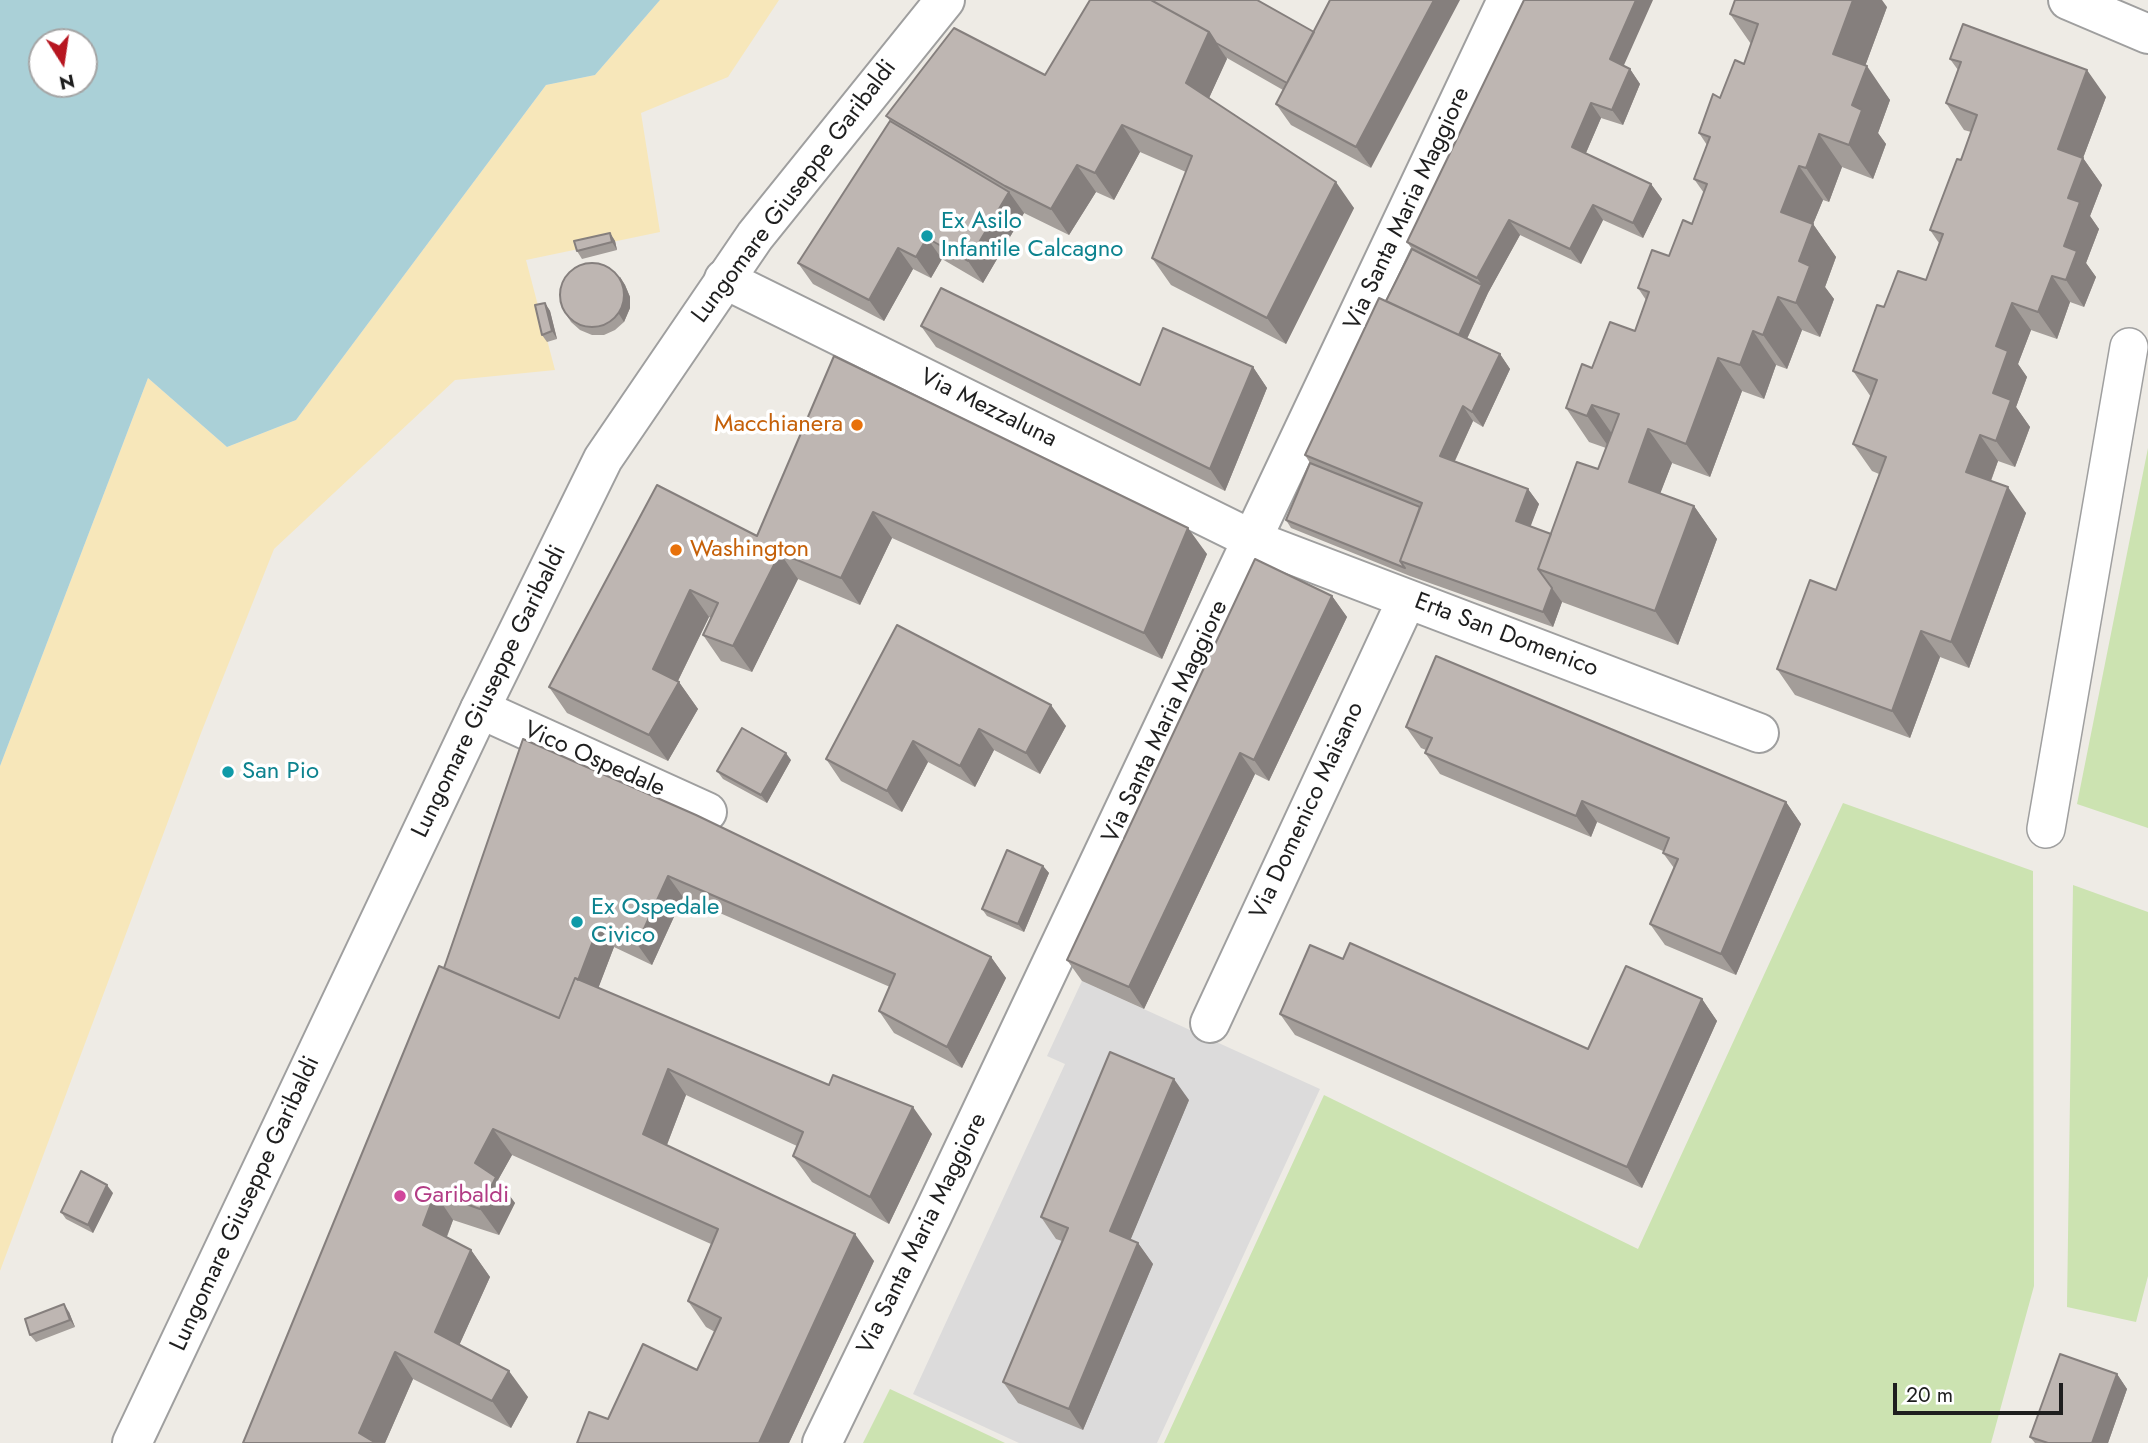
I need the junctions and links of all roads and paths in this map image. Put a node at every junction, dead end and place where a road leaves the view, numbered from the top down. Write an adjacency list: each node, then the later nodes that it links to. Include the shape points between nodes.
1 (945, 0): 5 (street, Lungomare Giuseppe Garibaldi)
2 (1507, 0): 7 (street, Via Santa Maria Maggiore)
3 (2068, 0): 4 (street)
4 (2148, 34)
5 (724, 279): 7 (street, Via Mezzaluna); 9 (street, Lungomare Giuseppe Garibaldi, via 603,459)
6 (2129, 348): 12 (street)
7 (1252, 540): 8 (street, Erta San Domenico); 15 (street, Via Santa Maria Maggiore)
8 (1407, 598): 10 (street, Erta San Domenico); 13 (street, Via Domenico Maisano)
9 (480, 709): 11 (street, Vico Ospedale); 14 (street, Lungomare Giuseppe Garibaldi)
10 (1759, 733)
11 (707, 812)
12 (2046, 829)
13 (1210, 1023)
14 (132, 1443)
15 (822, 1443)

